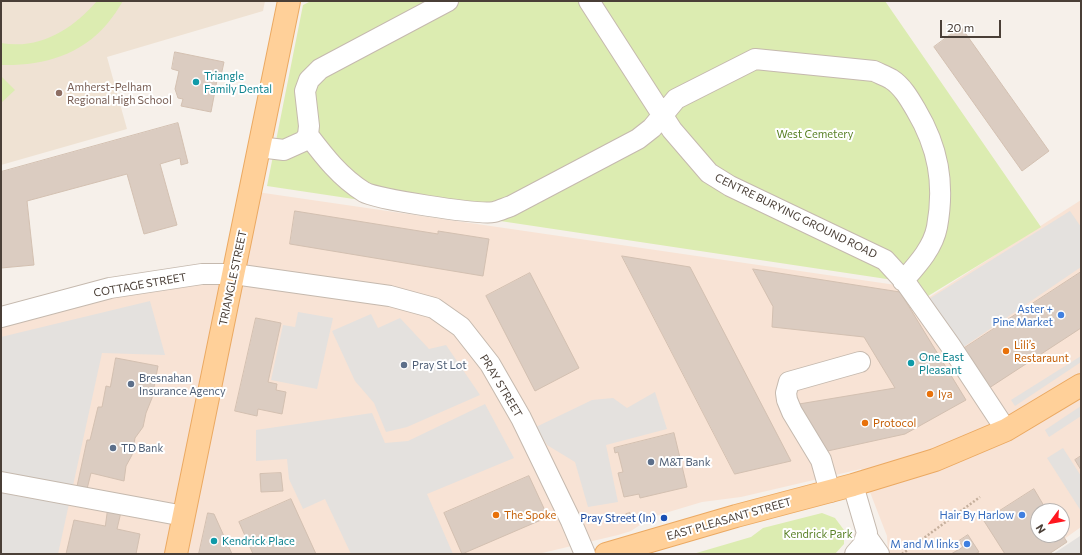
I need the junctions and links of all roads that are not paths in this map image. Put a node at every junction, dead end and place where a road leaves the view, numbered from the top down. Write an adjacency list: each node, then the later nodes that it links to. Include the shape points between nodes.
1 (289, 1): 6 (main road, TRIANGLE STREET)
2 (448, 1): 5 (street, via 320,69 309,80 305,91)
3 (589, 1): 4 (street, CENTRE BURYING GROUND ROAD)
4 (662, 115): 5 (street, via 652,128 638,139 511,206 494,212 475,212 413,203 365,193 345,178); 8 (street, CENTRE BURYING GROUND ROAD, via 691,154 709,173 730,186 885,260); 8 (street, via 676,99 755,59 874,71 891,79 906,93 928,130 938,160 940,183 936,228 923,258)
5 (308, 135): 6 (street, via 304,140 284,150)
6 (259, 147): 7 (main road, TRIANGLE STREET)
7 (234, 274): 9 (street, COTTAGE STREET, via 202,274 110,288); 16 (main road, TRIANGLE STREET); 19 (street, PRAY STREET, via 390,296 434,308 461,327 490,364 521,418)
8 (903, 281): 12 (street, CENTRE BURYING GROUND ROAD, via 950,345)
9 (1, 317)
10 (860, 362): 15 (street, via 789,382 786,393 792,412 821,460)
11 (1081, 385): 12 (main road, EAST PLEASANT STREET)
12 (1006, 430): 14 (main road, EAST PLEASANT STREET, via 936,460)
13 (1, 482): 16 (street)
14 (853, 486): 15 (main road, EAST PLEASANT STREET); 17 (street, via 864,517)
15 (830, 492): 20 (main road, EAST PLEASANT STREET)
16 (184, 516): 18 (main road, TRIANGLE STREET)
17 (867, 537): 21 (street); 22 (street)
18 (176, 554)
19 (585, 554)
20 (606, 554)
21 (855, 554)
22 (879, 554)

